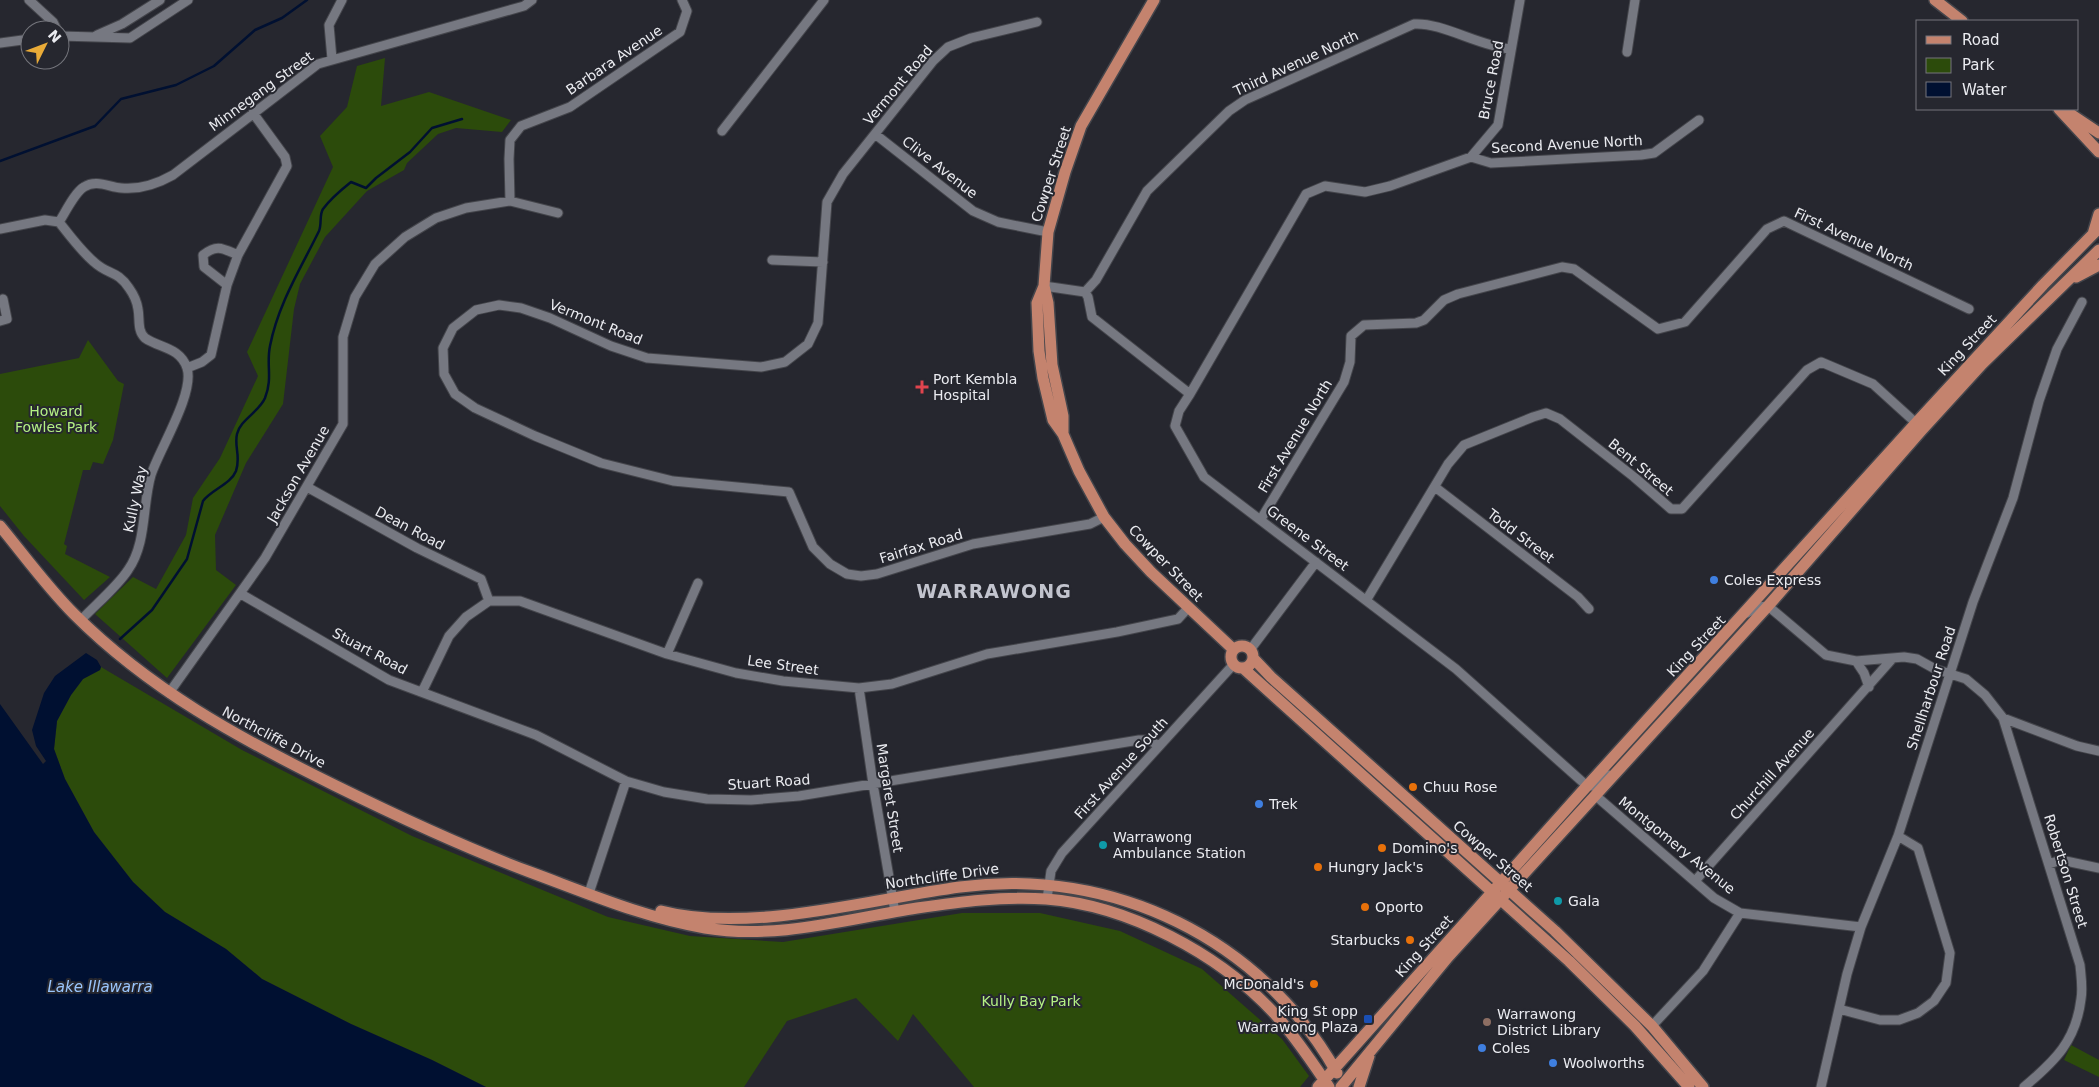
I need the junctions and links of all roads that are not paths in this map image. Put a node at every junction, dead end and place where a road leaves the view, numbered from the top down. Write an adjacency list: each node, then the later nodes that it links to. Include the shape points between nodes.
1 (29, 0): 12 (street)
2 (160, 0): 16 (street, via 122,24)
3 (188, 0): 16 (street, via 130,38)
4 (342, 0): 21 (street, via 329,25)
5 (532, 0): 21 (street, Minnegang Street, via 524,6)
6 (682, 0): 31 (street, Barbara Avenue, via 687,11 680,32 570,107 522,126 510,140)
7 (824, 0): 26 (street)
8 (1154, 0): 37 (main road, Cowper Street, via 1082,126 1064,172)
9 (1520, 0): 19 (street, Bruce Road)
10 (1635, 0): 20 (street)
11 (1935, 0): 13 (main road)
12 (51, 20)
13 (1961, 20)
14 (1037, 22): 28 (street, Vermont Road, via 948,47)
15 (70, 36): 16 (street)
16 (94, 36)
17 (20, 40): 18 (street)
18 (0, 43)
19 (1510, 49): 30 (street, Bruce Road, via 1498,126); 46 (street, Third Avenue North, via 1428,25 1414,24 1245,100 1222,117 1147,191 1096,280)
20 (1627, 52)
21 (332, 59): 24 (street, Minnegang Street, via 318,64)
22 (2062, 110): 29 (main road)
23 (2063, 110): 27 (main road)
24 (252, 113): 34 (street, Minnegang Street, via 173,175 158,183 121,188 94,183 83,187); 39 (street, via 285,157 287,166)
25 (1699, 120): 30 (street, Second Avenue North, via 1654,153 1491,163)
26 (722, 131)
27 (2098, 133)
28 (875, 134): 37 (street, Clive Avenue, via 973,211 998,222); 41 (street, Vermont Road, via 842,174 827,202)
29 (2097, 152)
30 (1470, 157): 54 (street, via 1365,192 1325,186 1306,194)
31 (510, 201): 32 (street, Jackson Avenue); 58 (street, Jackson Avenue, via 466,208 436,218 405,237 375,264 355,297 343,337 343,424)
32 (558, 212)
33 (2099, 214): 36 (main road)
34 (60, 222): 35 (street, via 44,220); 52 (street, via 92,262 118,275 135,298 139,327 144,337 176,353)
35 (0, 229)
36 (2096, 231): 56 (main road, King Street)
37 (1048, 232): 45 (main road, Cowper Street)
38 (2099, 250): 43 (main road, King Street)
39 (238, 255): 44 (street); 44 (street, via 224,248 213,248 203,255 204,267)
40 (772, 260): 41 (street)
41 (823, 262): 60 (street, Vermont Road, via 818,323 808,344 785,362 761,367 647,358 611,346 550,318 521,308 499,305 476,310 453,328 443,348 444,374 455,394 475,408 535,436 601,463 673,482)
42 (2099, 265): 43 (main road)
43 (2066, 282): 69 (main road, King Street, via 1982,364)
44 (228, 285): 52 (street, via 212,355)
45 (1044, 286): 46 (street); 51 (main road, Cowper Street, via 1048,303); 53 (main road, Cowper Street, via 1037,303)
46 (1085, 292): 54 (street, via 1092,317)
47 (4, 299): 50 (street, via 7,319)
48 (2082, 302): 80 (street, Shellharbour Road, via 2056,349 2013,498)
49 (1969, 309): 62 (street, First Avenue North, via 1784,221 1767,228 1685,322 1658,329 1574,269 1562,267 1458,294 1444,300 1424,320 1364,325 1351,336 1350,362 1344,382)
50 (0, 321)
51 (1049, 347): 53 (main road, via 1045,353 1047,369); 55 (main road, Cowper Street)
52 (187, 368): 73 (street, Kully Way, via 188,378 180,411 151,475 140,544 128,570)
53 (1042, 378): 55 (main road); 57 (main road, Cowper Street, via 1053,420)
54 (1190, 394): 62 (street, Greene Street, via 1179,411 1175,426 1204,477)
55 (1059, 398): 57 (main road, Cowper Street)
56 (1916, 423): 59 (street, Bent Street, via 1873,384 1821,362 1807,370 1682,509 1671,509 1560,419 1546,413 1464,445); 72 (main road, King Street)
57 (1062, 434): 61 (main road, Cowper Street)
58 (307, 487): 66 (street, Jackson Avenue); 68 (street, Dean Road, via 417,548 481,579)
59 (1435, 487): 67 (street, Bent Street); 71 (street, Todd Street, via 1578,597)
60 (789, 492): 61 (street, Fairfax Road, via 812,547 830,564 847,574 861,576 973,544 1090,524)
61 (1104, 517): 70 (main road, Cowper Street, via 1150,572)
62 (1261, 519): 64 (street, Greene Street)
63 (0, 526): 73 (main road, Northcliffe Drive)
64 (1316, 562): 67 (street, Greene Street); 76 (street)
65 (698, 582): 75 (street)
66 (241, 594): 83 (street, Stuart Road, via 389,680); 84 (street, Jackson Avenue)
67 (1367, 599): 91 (street, Greene Street, via 1456,669)
68 (489, 601): 75 (street, Lee Street, via 520,601 534,605); 83 (street, via 466,617 449,636)
69 (1768, 606): 72 (street, via 1758,607); 78 (street, Robertson Street, via 1826,655); 88 (main road, King Street)
70 (1188, 608): 74 (main road, Cowper Street); 82 (street, Lee Street, via 1178,619 987,654 892,684)
71 (1589, 609)
72 (1744, 615): 91 (main road, King Street)
73 (81, 620): 84 (main road, Northcliffe Drive)
74 (1233, 649): 76 (main road, via 1244,646); 79 (main road, via 1230,658)
75 (667, 654): 82 (street, Lee Street, via 736,673)
76 (1252, 654): 79 (main road, via 1251,664); 98 (main road, Cowper Street, via 1270,677)
77 (1892, 659): 78 (street, Robertson Street); 80 (street, Robertson Street, via 1917,659); 81 (street, Churchill Avenue)
78 (1856, 661): 81 (street)
79 (1238, 666): 86 (street, First Avenue South); 100 (main road, Cowper Street, via 1279,699)
80 (1950, 673): 85 (street, Robertson Street, via 1966,679); 93 (street, Shellharbour Road)
81 (1870, 687): 96 (street, Churchill Avenue)
82 (859, 688): 90 (street, Margaret Street)
83 (422, 692): 89 (street, Stuart Road, via 536,735)
84 (169, 693): 99 (main road, Northcliffe Drive, via 258,748 410,823)
85 (2003, 718): 87 (street); 94 (street, Robertson Street)
86 (1159, 746): 90 (street, Stuart Road, via 1149,740 1139,740); 97 (street, First Avenue South, via 1062,853 1051,871)
87 (2099, 751)
88 (1616, 773): 91 (street); 92 (main road, King Street)
89 (626, 781): 90 (street, Stuart Road, via 706,799 751,800); 99 (street)
90 (873, 784): 101 (street, Margaret Street)
91 (1587, 786): 98 (main road, King Street)
92 (1596, 796): 96 (street, Montgomery Avenue); 98 (main road, King Street)
93 (1898, 836): 105 (street, Shellharbour Road); 106 (street, via 1918,848 1950,954 1946,983 1934,1001 1918,1013 1899,1020 1880,1020)
94 (2049, 864): 95 (street, via 2060,860); 116 (street, Robertson Street, via 2080,965 2082,998 2075,1030 2053,1063)
95 (2099, 868)
96 (1695, 881): 104 (street, Montgomery Avenue, via 1714,898)
97 (1048, 884): 101 (main road, Northcliffe Drive, via 961,886); 102 (street, First Avenue South); 109 (main road, Northcliffe Drive, via 1109,896 1152,911 1227,950 1283,998)
98 (1506, 887): 100 (main road, King Street); 107 (main road, Cowper Street)
99 (588, 894): 101 (main road, Northcliffe Drive, via 668,913 720,918 776,916); 103 (main road, Northcliffe Drive, via 668,921 744,932 785,931)
100 (1497, 896): 108 (main road, King Street); 109 (main road, King Street); 113 (main road, Cowper Street, via 1593,983)
101 (893, 897): 103 (street, Margaret Street)
102 (1047, 900): 103 (main road, Northcliffe Drive, via 981,900); 110 (main road, Northcliffe Drive, via 1091,906 1118,915 1208,957 1248,987 1276,1015)
103 (895, 912)
104 (1740, 913): 105 (street, Montgomery Avenue); 107 (street, via 1703,971)
105 (1862, 927): 106 (street, Shellharbour Road)
106 (1839, 1009): 115 (street, Shellharbour Road)
107 (1652, 1026): 114 (main road, Cowper Street)
108 (1371, 1050): 111 (main road, King Street); 112 (main road)
109 (1334, 1068): 110 (main road, King Street); 111 (main road, Northcliffe Drive)
110 (1324, 1085)
111 (1343, 1086)
112 (1359, 1087)
113 (1689, 1087)
114 (1703, 1087)
115 (1821, 1087)
116 (2024, 1087)

